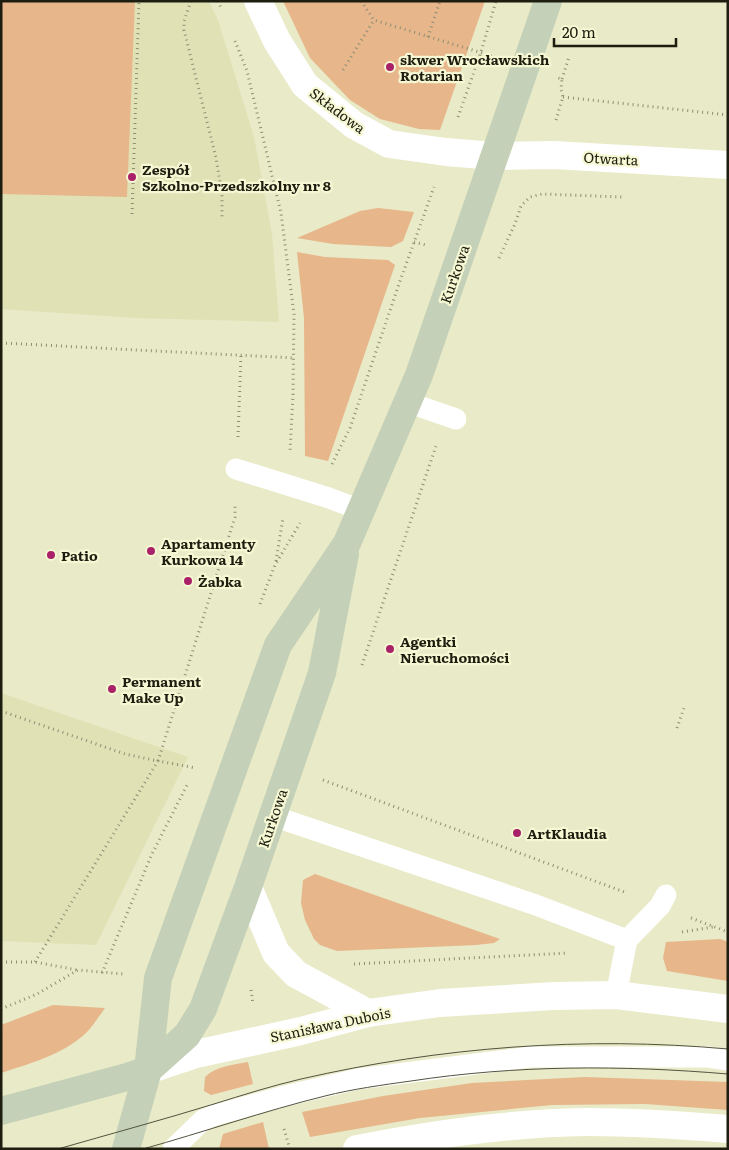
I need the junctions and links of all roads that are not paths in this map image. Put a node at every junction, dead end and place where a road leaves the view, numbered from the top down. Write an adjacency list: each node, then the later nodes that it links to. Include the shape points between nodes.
1 (258, 1): 3 (street, Składowa, via 277,41 305,85 354,125 389,144)
2 (548, 1): 3 (main road, Kurkowa)
3 (494, 156): 4 (street, Otwarta, via 554,155); 5 (main road, Kurkowa)
4 (728, 165)
5 (407, 402): 6 (lane); 8 (main road, Kurkowa)
6 (451, 418)
7 (236, 469): 8 (lane)
8 (361, 510): 9 (main road, Kurkowa)
9 (347, 543): 10 (main road, Kurkowa, via 325,662); 18 (main road, Kurkowa, via 278,645 158,978)
10 (272, 816): 11 (main road, Kurkowa); 13 (lane, via 536,904)
11 (248, 886): 16 (street, via 276,953 296,974); 18 (main road, Kurkowa, via 203,1009 187,1035)
12 (663, 900): 13 (lane)
13 (627, 940): 14 (lane)
14 (616, 995): 15 (street, Stanisława Dubois); 16 (street, Stanisława Dubois, via 440,1003)
15 (728, 1009)
16 (368, 1013): 18 (street, Stanisława Dubois, via 196,1054)
17 (728, 1060): 22 (lane, via 708,1057 530,1057 358,1079 215,1115 203,1120)
18 (148, 1070): 19 (main road, Stanisława Dubois); 21 (main road, Kurkowa)
19 (1, 1112)
20 (728, 1129): 23 (street, via 635,1123 546,1124 474,1129)
21 (126, 1149)
22 (173, 1149)
23 (357, 1149)

